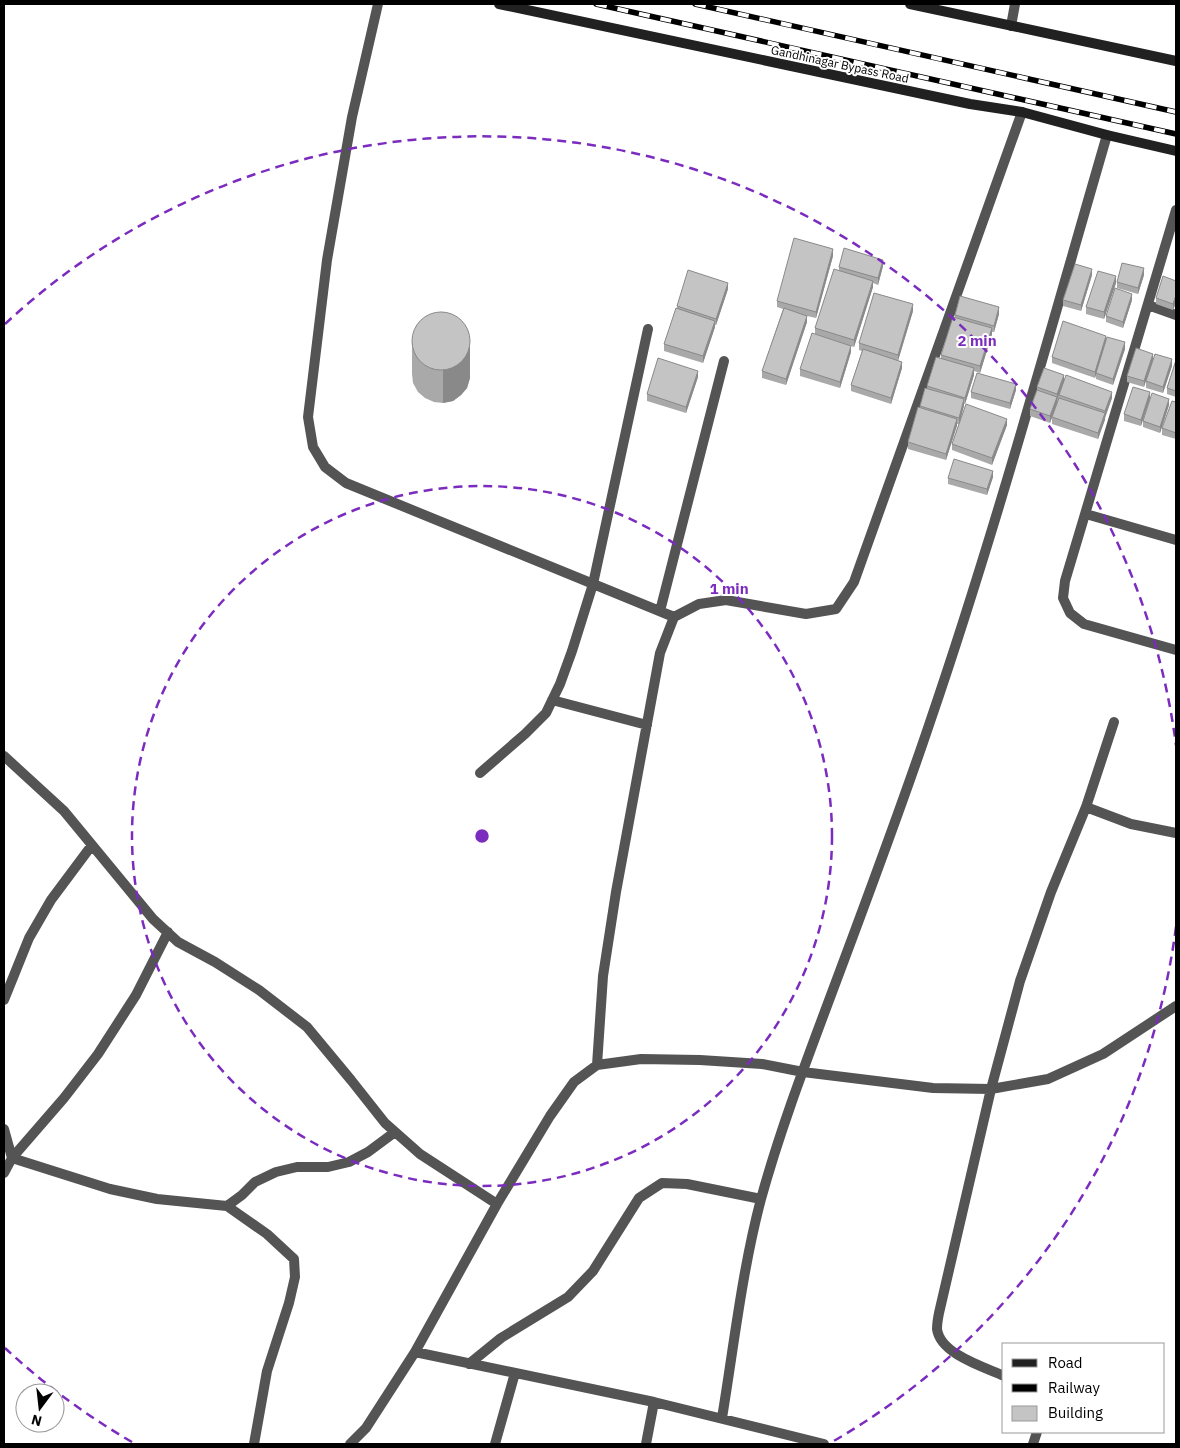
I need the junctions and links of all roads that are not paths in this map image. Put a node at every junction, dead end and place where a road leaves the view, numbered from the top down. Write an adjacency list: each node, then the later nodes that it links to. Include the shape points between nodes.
1 (378, 4): 17 (street, via 352,117 327,260 308,417 313,447 325,467 346,483)
2 (499, 4): 7 (main road, Gandhinagar Bypass Road, via 970,104)
3 (910, 4): 5 (main road)
4 (1015, 4): 5 (street)
5 (1011, 26): 6 (main road)
6 (1176, 62)
7 (1022, 112): 8 (main road, Gandhinagar Bypass Road); 19 (street, via 854,582 836,609 806,614 726,600 699,604)
8 (1106, 135): 9 (main road, Gandhinagar Bypass Road); 33 (street, via 991,534 942,686 899,813)
9 (1176, 151)
10 (1176, 210): 11 (street)
11 (1148, 305): 12 (street); 15 (street)
12 (1176, 315)
13 (648, 329): 17 (street)
14 (724, 361): 18 (street)
15 (1086, 514): 16 (street); 20 (street, via 1065,581 1063,598 1070,613 1084,624)
16 (1176, 540)
17 (593, 584): 18 (street); 21 (street, via 572,652)
18 (660, 612): 19 (street)
19 (674, 617): 23 (street, via 660,653)
20 (1176, 650)
21 (552, 700): 23 (street); 25 (street, via 546,713)
22 (1114, 722): 26 (street)
23 (647, 725): 32 (street, via 603,976)
24 (4, 756): 28 (street, via 64,810)
25 (480, 773)
26 (1086, 807): 27 (street, via 1131,824); 34 (street, via 1051,892 1020,981)
27 (1176, 833)
28 (92, 845): 29 (street); 30 (street, via 51,900 29,938)
29 (168, 932): 36 (street, via 178,942 259,990 307,1028); 37 (street, via 136,995 98,1054)
30 (4, 1000)
31 (1176, 1006): 34 (street, via 1103,1054 1064,1072 1048,1079)
32 (597, 1065): 33 (street, via 641,1059 700,1060 762,1064); 40 (street, via 574,1082)
33 (803, 1072): 34 (street, via 933,1088); 39 (street)
34 (991, 1090): 45 (street, via 937,1330 943,1344 956,1354)
35 (4, 1129): 37 (street)
36 (395, 1132): 40 (street, via 420,1154); 41 (street, via 349,1162 276,1172 255,1182)
37 (12, 1158): 38 (street); 41 (street, via 110,1189 157,1199)
38 (4, 1173)
39 (761, 1199): 43 (street, via 687,1184 662,1183 639,1198 593,1270 568,1296 501,1338); 47 (street, via 748,1256)
40 (497, 1204): 42 (street)
41 (227, 1206): 48 (street, via 268,1234 294,1259 295,1277 267,1371)
42 (415, 1352): 43 (street); 49 (street, via 366,1428)
43 (469, 1364): 44 (street)
44 (515, 1373): 46 (street); 50 (street)
45 (1002, 1375)
46 (654, 1402): 47 (street); 51 (street)
47 (722, 1418): 52 (street)
48 (254, 1444)
49 (350, 1444)
50 (495, 1444)
51 (646, 1444)
52 (824, 1444)

